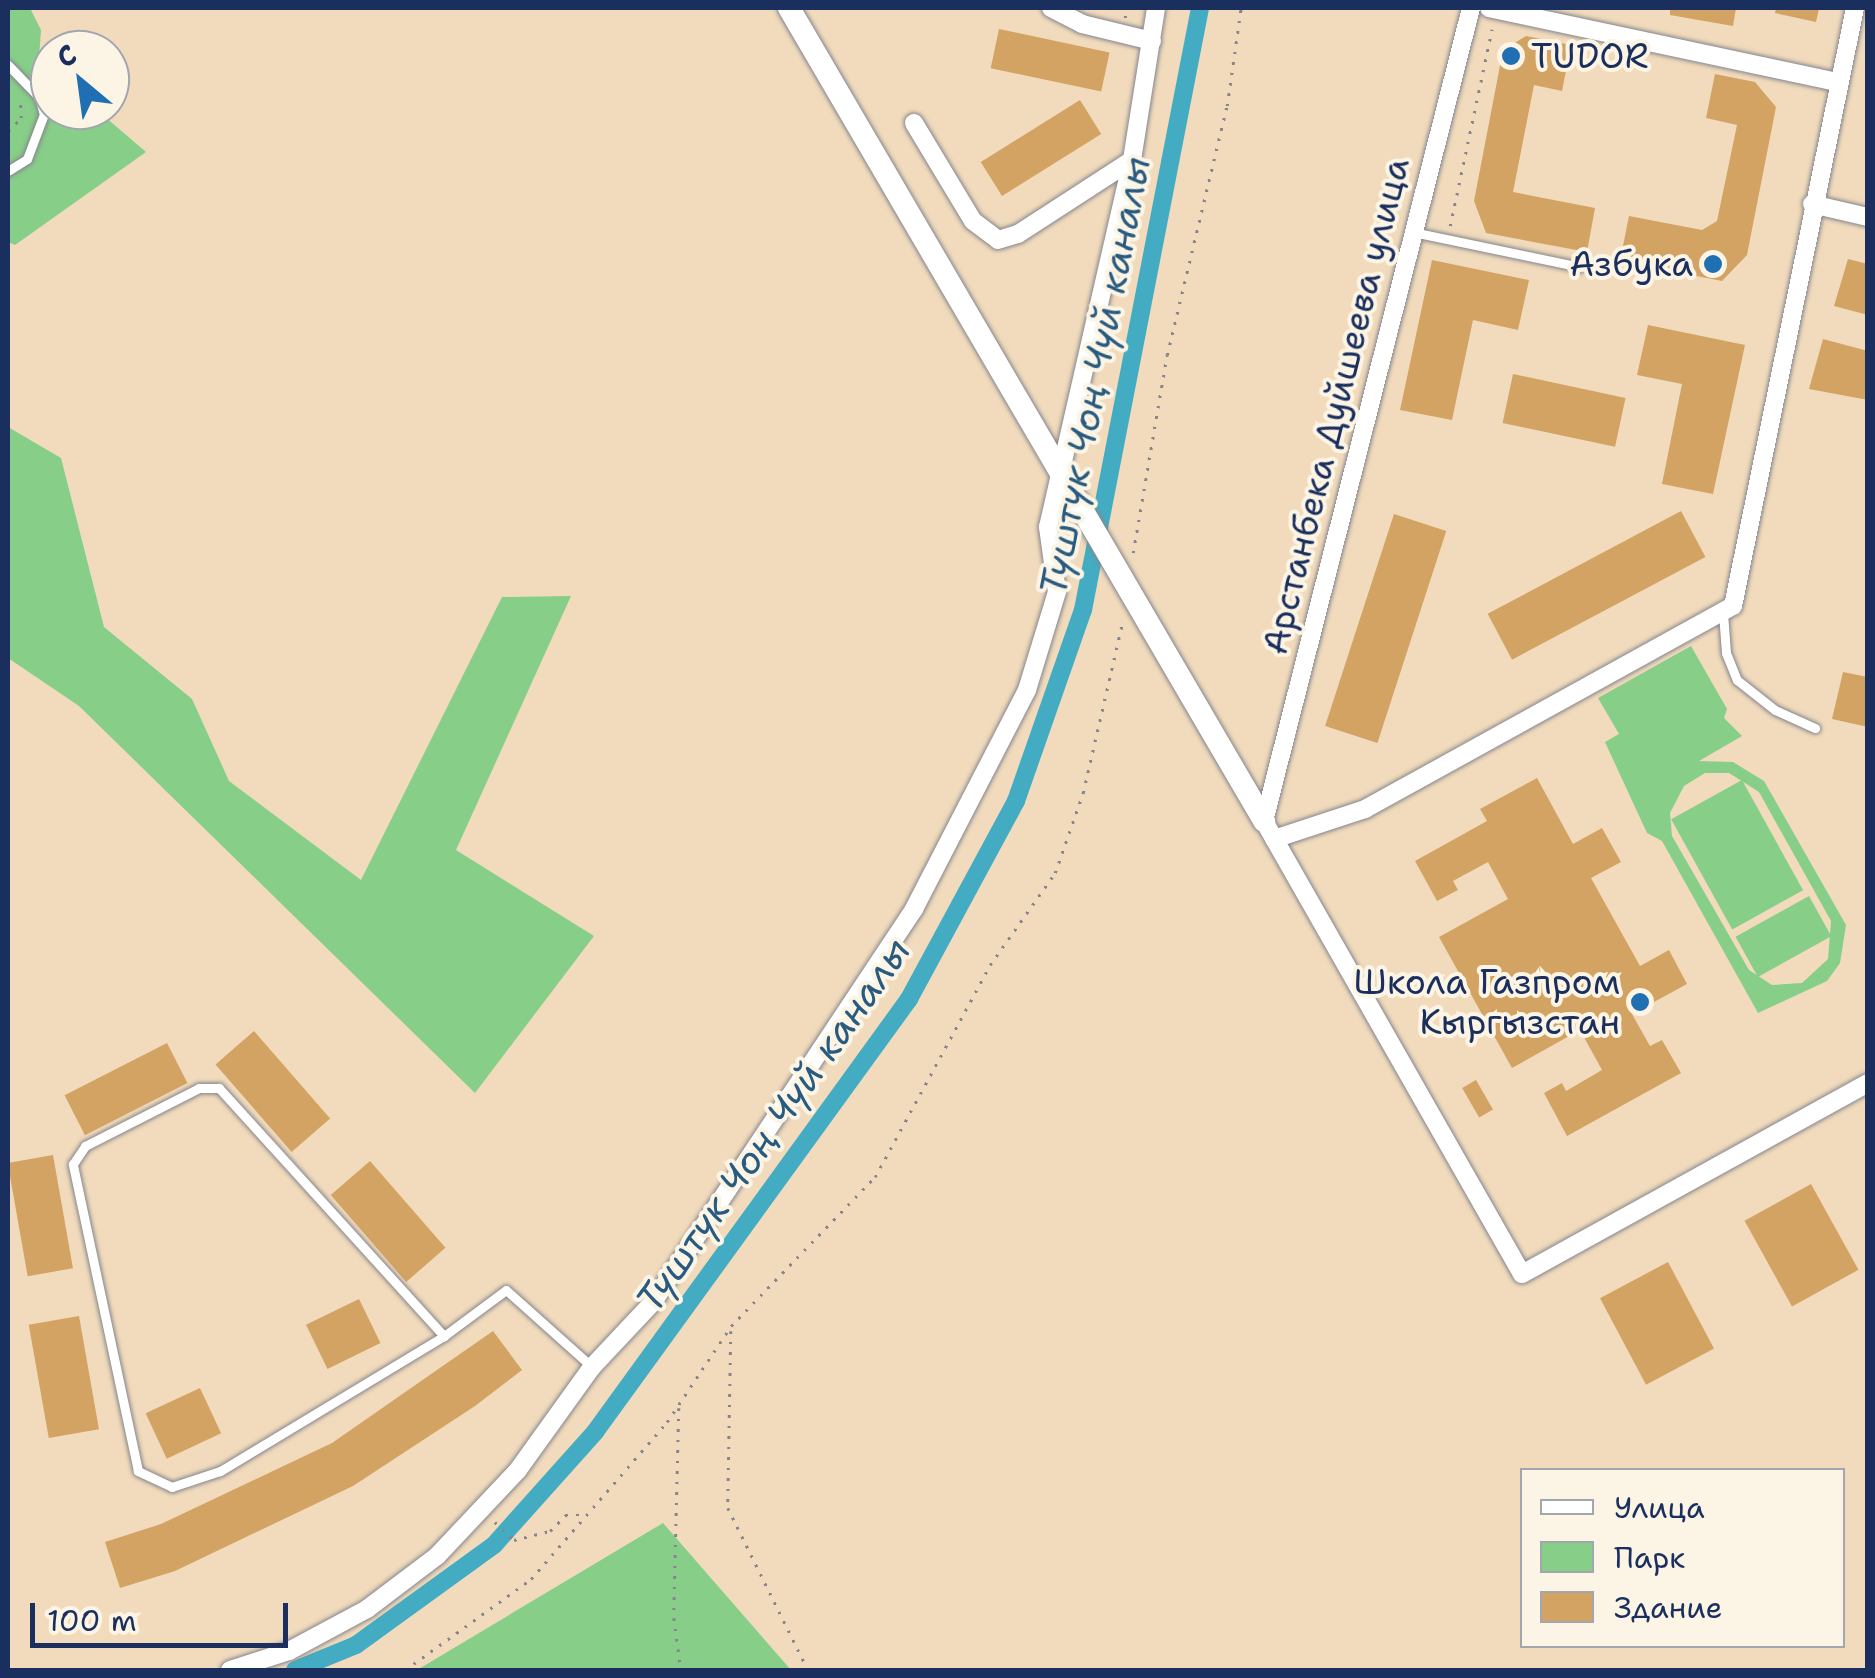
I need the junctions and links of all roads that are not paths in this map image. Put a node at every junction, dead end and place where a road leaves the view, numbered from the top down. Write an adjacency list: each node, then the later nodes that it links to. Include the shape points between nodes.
1 (789, 8): 18 (street)
2 (1051, 8): 8 (street, via 1082,24)
3 (1156, 8): 8 (street)
4 (1470, 8): 16 (street, Арстанбека Дуйшеева улица)
5 (1492, 8): 10 (street)
6 (1855, 8): 7 (street)
7 (1859, 30): 10 (street)
8 (1152, 41): 12 (street)
9 (8, 65): 13 (lane, via 44,105 36,142)
10 (1838, 82): 14 (street)
11 (914, 124): 12 (street, via 973,221 998,240 1018,234)
12 (1132, 160): 18 (street)
13 (8, 171)
14 (1812, 204): 15 (street); 19 (street, via 1733,606)
15 (1868, 217)
16 (1414, 232): 17 (lane); 21 (street, Арстанбека Дуйшеева улица)
17 (1580, 266)
18 (1062, 473): 21 (street); 24 (street, via 1048,527 1057,592 1032,678 991,764 863,988 653,1302)
19 (1723, 612): 20 (lane, via 1726,653 1737,680 1775,710); 21 (street, via 1366,809)
20 (1816, 728)
21 (1269, 830): 22 (street, via 1522,1274)
22 (1868, 1083)
23 (444, 1336): 23 (lane, via 219,1088 199,1088 85,1146 73,1164 138,1472 172,1487 220,1471); 24 (lane, via 506,1290)
24 (592, 1367): 25 (street, via 518,1470 410,1579 329,1632)
25 (230, 1670)

